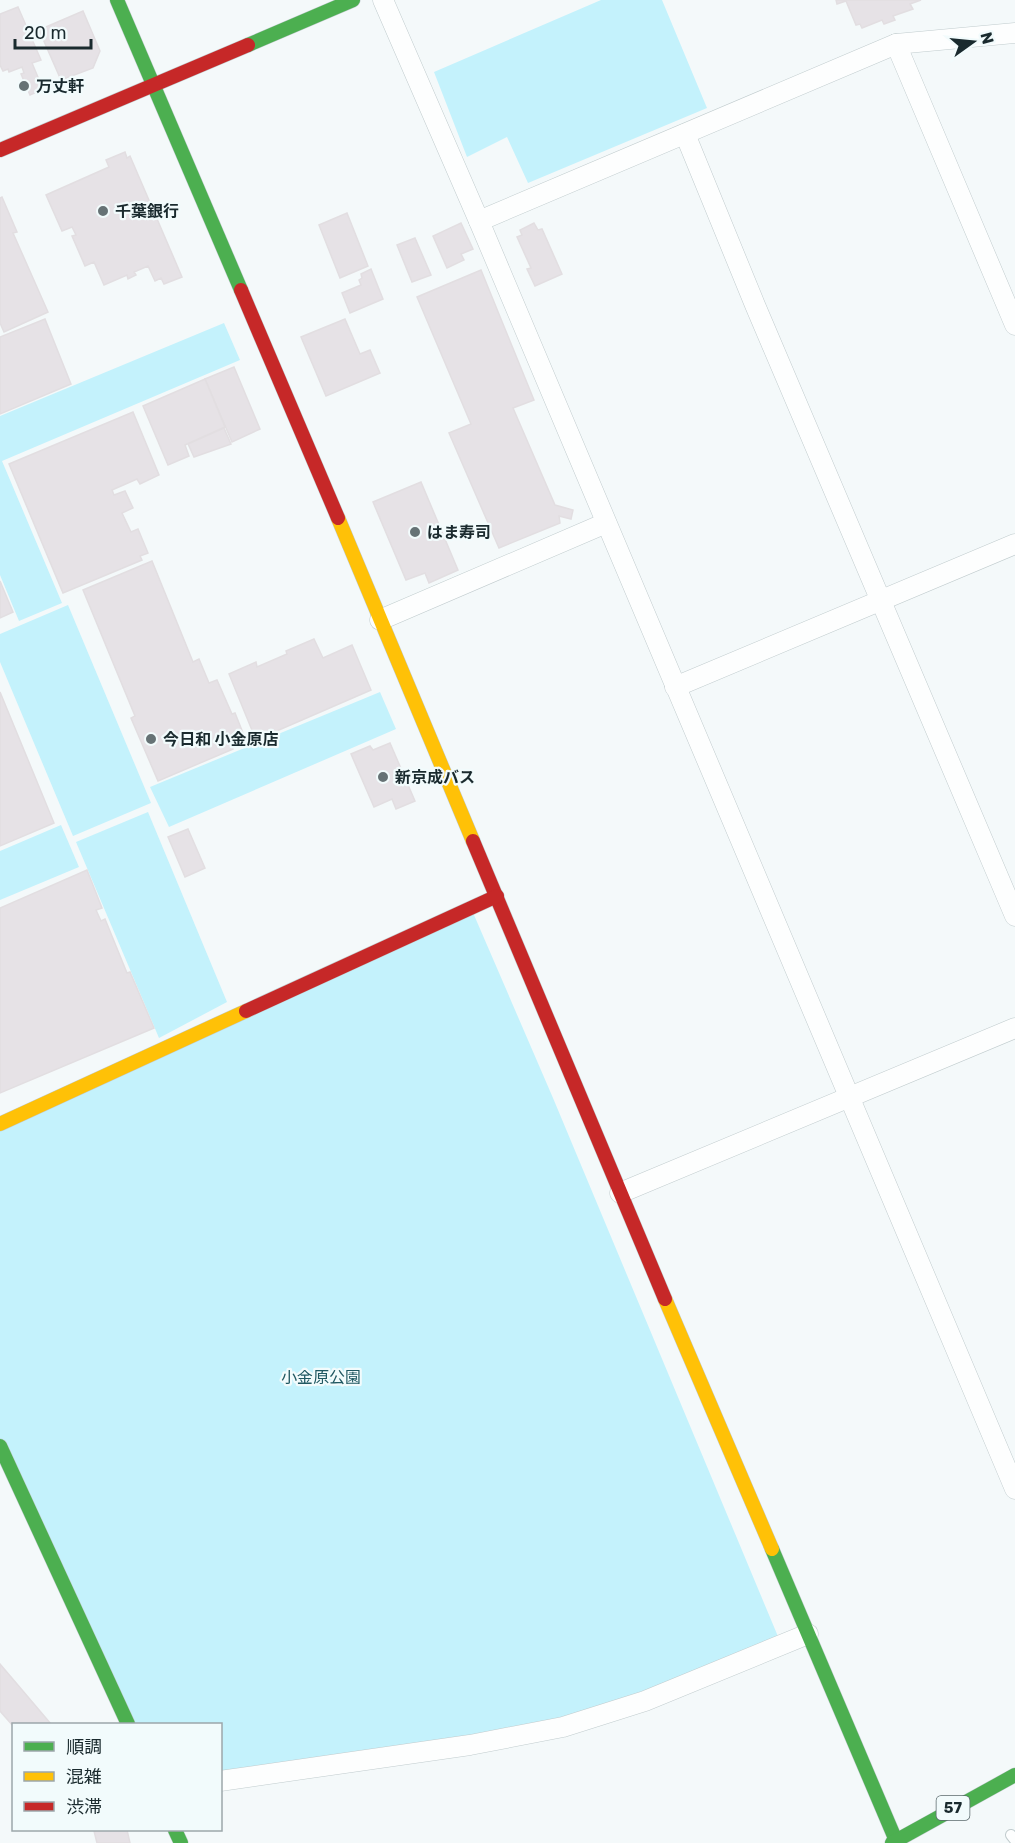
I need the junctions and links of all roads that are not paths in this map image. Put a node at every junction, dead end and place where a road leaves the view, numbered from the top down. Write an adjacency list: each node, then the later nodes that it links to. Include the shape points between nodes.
1 (117, 0): 6 (street)
2 (353, 0): 6 (street)
3 (383, 0): 9 (street)
4 (1015, 33): 5 (street)
5 (896, 44): 7 (street); 10 (street)
6 (153, 86): 8 (street); 14 (street)
7 (685, 134): 9 (street); 13 (street)
8 (0, 150)
9 (478, 221): 11 (street)
10 (1015, 325)
11 (606, 523): 14 (street); 15 (street)
12 (1015, 544): 13 (street)
13 (882, 600): 15 (street); 17 (street)
14 (380, 620): 16 (street)
15 (675, 687): 19 (street)
16 (497, 896): 20 (street); 21 (street)
17 (1015, 916)
18 (1015, 1028): 19 (street)
19 (849, 1098): 21 (street); 23 (street)
20 (0, 1124)
21 (620, 1193): 24 (street)
22 (0, 1446): 25 (street)
23 (1015, 1490)
24 (808, 1634): 27 (street, via 645,1701 563,1727 470,1745); 28 (street)
25 (127, 1723)
26 (1015, 1775): 28 (street, 57)
27 (222, 1780)
28 (895, 1842)

